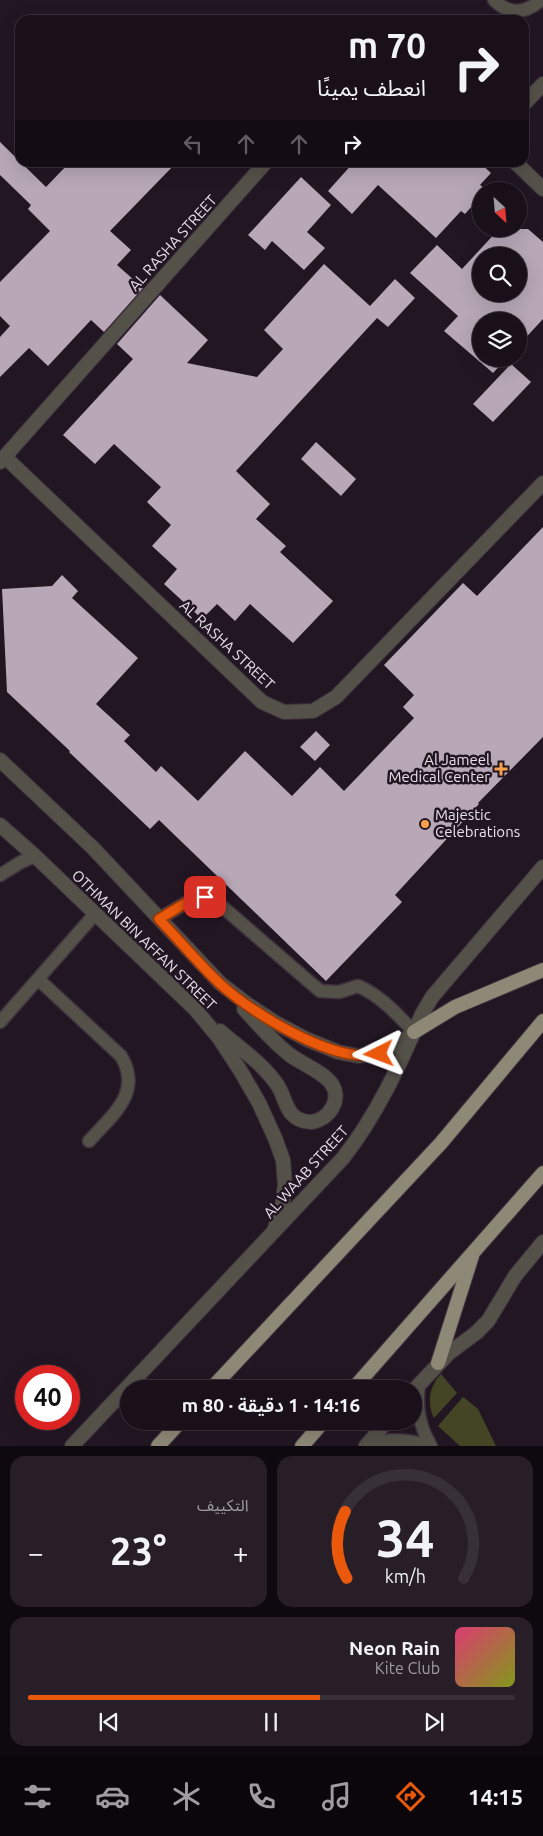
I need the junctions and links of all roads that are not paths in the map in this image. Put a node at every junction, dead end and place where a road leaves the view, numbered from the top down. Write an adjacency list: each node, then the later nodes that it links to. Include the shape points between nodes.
1 (494, 0): 2 (lane, via 503,8 519,12)
2 (541, 0)
3 (543, 84): 4 (street)
4 (529, 99)
5 (262, 167): 8 (street, AL RASHA STREET)
6 (520, 167): 7 (street)
7 (543, 188)
8 (2, 460): 9 (street, AL RASHA STREET, via 262,702 284,712 313,711 336,697)
9 (543, 483)
10 (0, 760): 16 (street, OTHMAN BIN AFFAN STREET, via 93,848)
11 (0, 825): 12 (street, OTHMAN BIN AFFAN STREET)
12 (35, 856): 14 (lane); 15 (street, OTHMAN BIN AFFAN STREET)
13 (543, 867): 23 (street, AL WAAB STREET, via 432,998)
14 (0, 875)
15 (95, 914): 18 (lane); 20 (street, OTHMAN BIN AFFAN STREET)
16 (159, 919): 19 (street, OTHMAN BIN AFFAN STREET); 23 (lane, via 189,901 205,897 218,903 320,991 340,992 358,986 372,992)
17 (543, 970): 23 (main road, via 456,1007)
18 (38, 979): 22 (lane); 24 (lane, via 121,1056 129,1072 125,1099)
19 (220, 983): 20 (street, via 275,1042 332,1084 335,1102 326,1117 309,1122 293,1115 270,1075); 23 (street, OTHMAN BIN AFFAN STREET, via 276,1023 338,1052 358,1056 379,1054)
20 (195, 1009): 26 (street, OTHMAN BIN AFFAN STREET, via 240,1070 259,1103 283,1160 282,1208)
21 (543, 1021): 30 (main road, via 440,1143)
22 (0, 1022)
23 (414, 1032): 26 (street, AL WAAB STREET, via 358,1140)
24 (89, 1141)
25 (543, 1173): 28 (main road)
26 (274, 1231): 37 (street, AL WAAB STREET)
27 (543, 1242): 29 (street, via 514,1276 488,1321)
28 (474, 1252): 29 (main road); 31 (main road)
29 (438, 1363): 32 (street)
30 (220, 1380)
31 (360, 1380)
32 (422, 1380)
33 (173, 1430): 38 (main road)
34 (316, 1430): 39 (main road)
35 (379, 1430): 40 (street)
36 (422, 1430): 42 (lane)
37 (72, 1446)
38 (158, 1446)
39 (302, 1446)
40 (366, 1446): 41 (lane, via 382,1440 399,1439)
41 (427, 1446)
42 (430, 1446)

